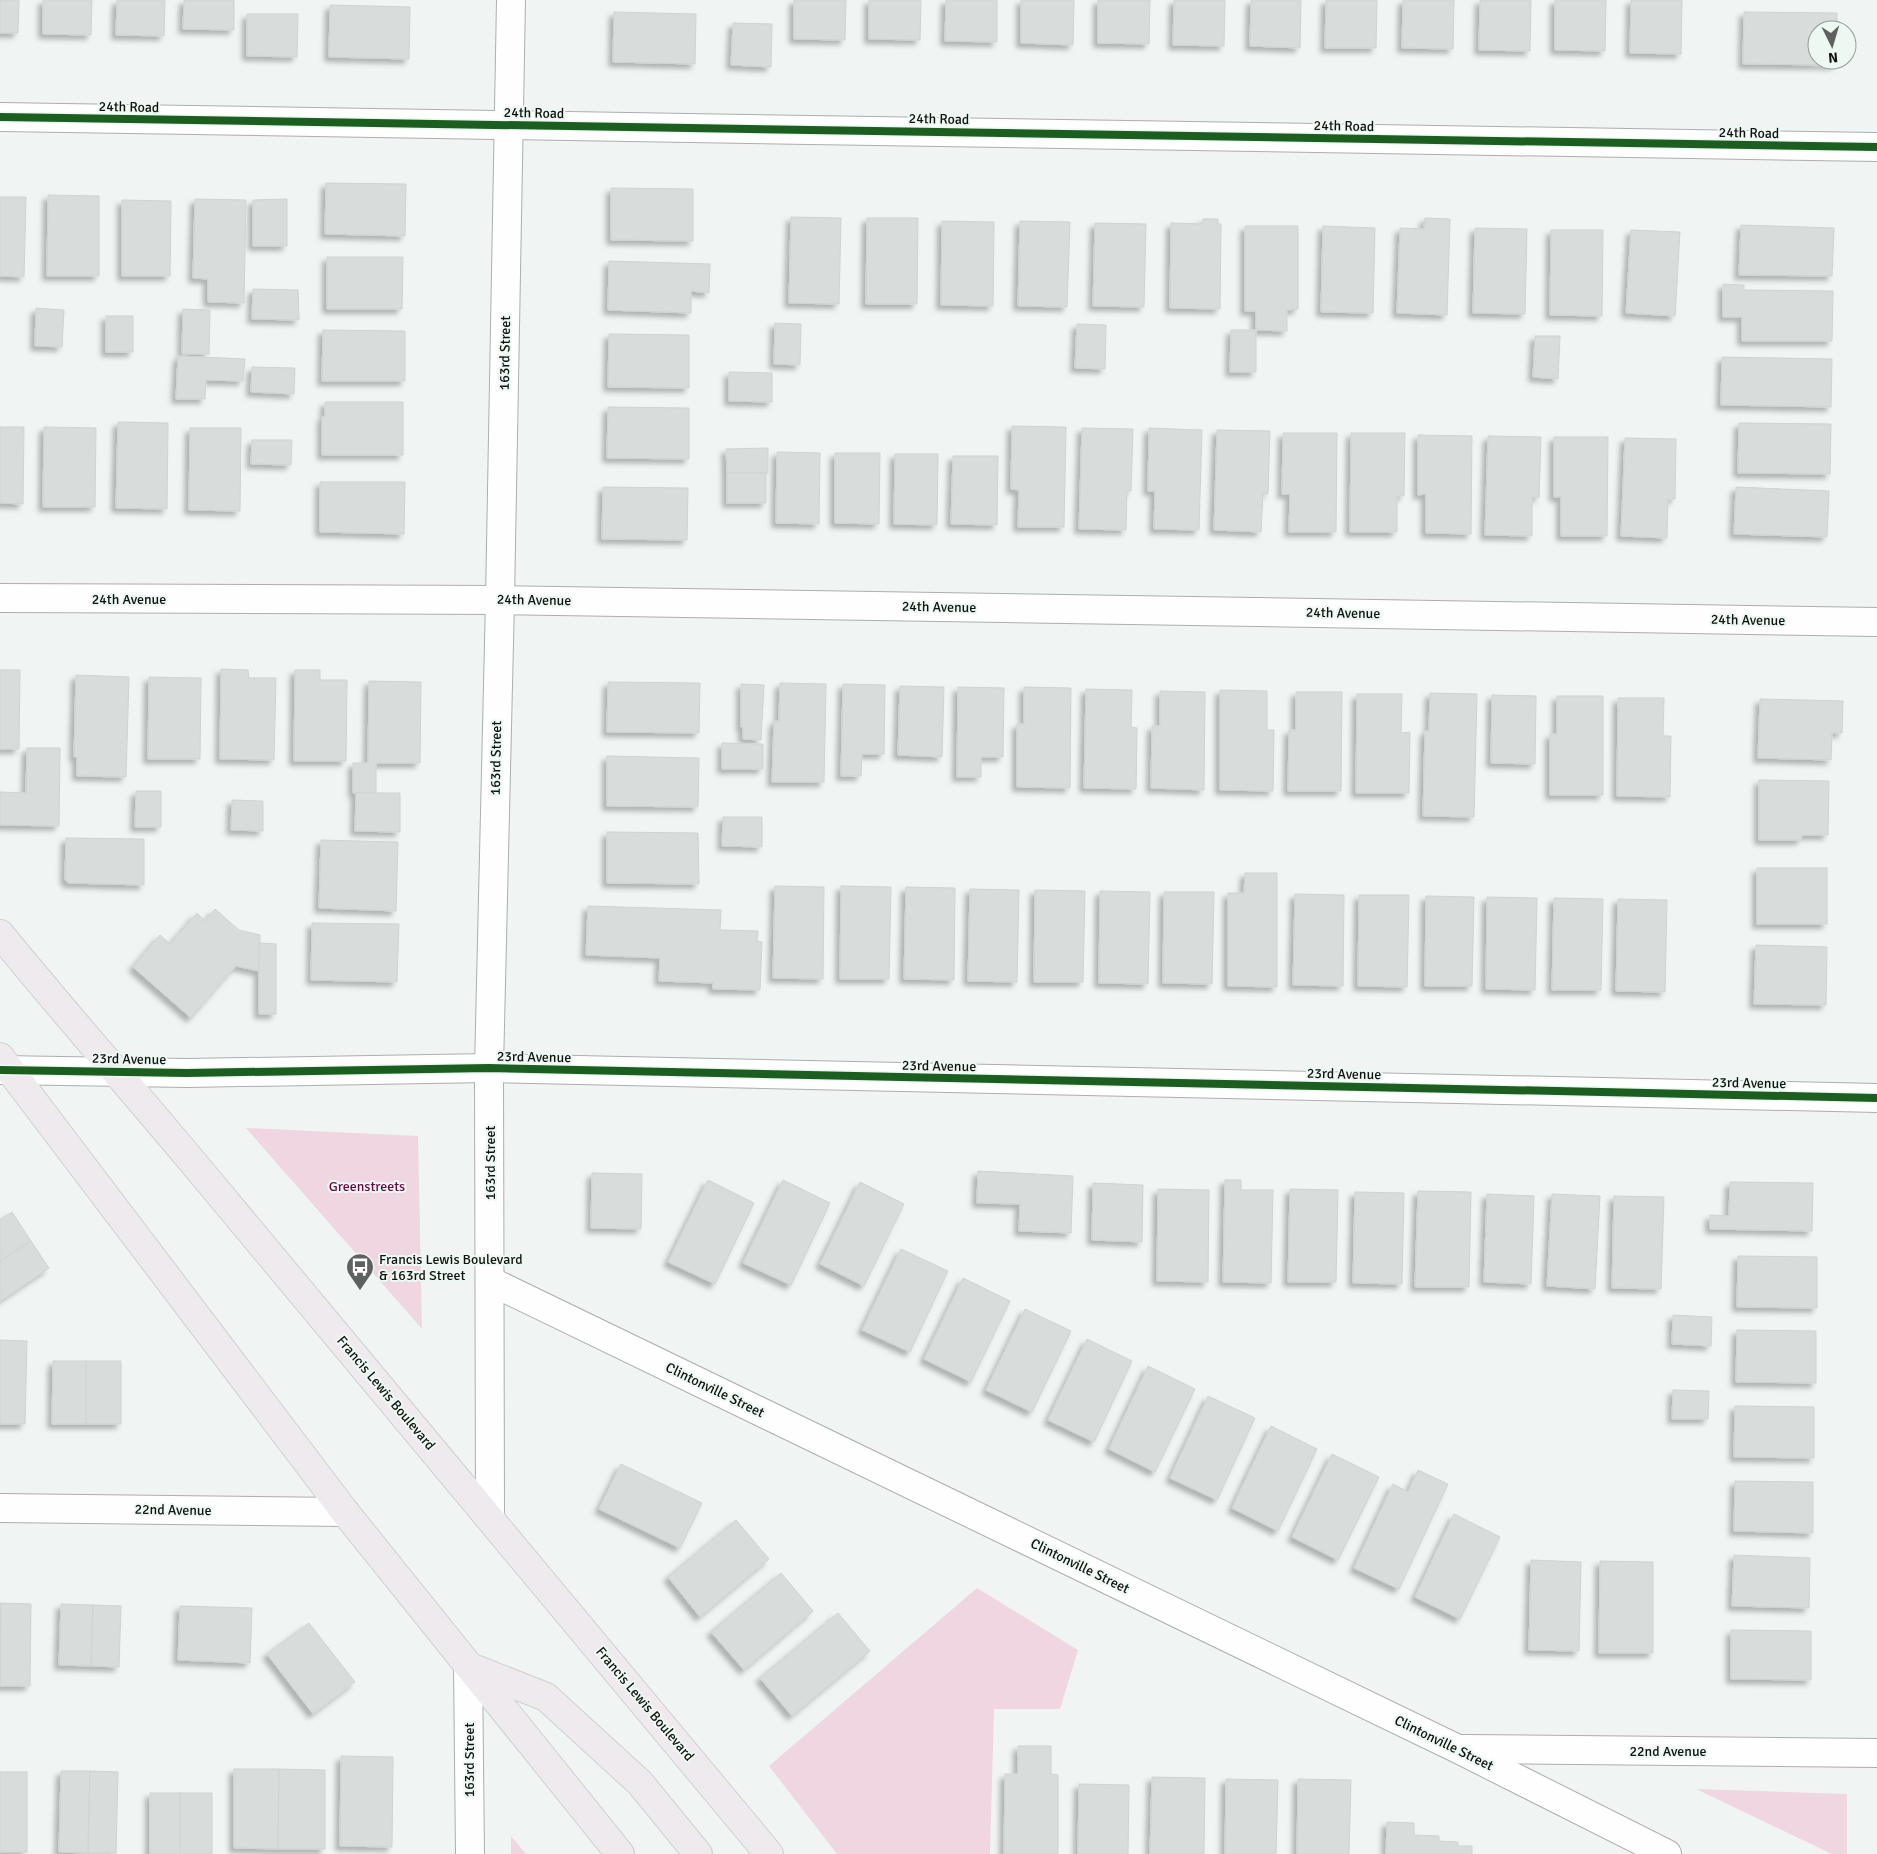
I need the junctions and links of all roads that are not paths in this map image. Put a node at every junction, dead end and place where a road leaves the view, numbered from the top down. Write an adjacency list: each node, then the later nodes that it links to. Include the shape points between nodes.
1 (511, 0): 3 (street, 163rd Street)
2 (0, 118): 3 (street, 24th Road)
3 (509, 125): 4 (street, 24th Road); 6 (street, 163rd Street)
4 (1877, 147)
5 (0, 598): 6 (street, 24th Avenue)
6 (500, 600): 7 (street, 24th Avenue); 10 (street, 163rd Street)
7 (1877, 622)
8 (0, 934): 11 (main road, Francis Lewis Boulevard)
9 (4, 1065): 11 (street, 23rd Avenue); 15 (main road)
10 (489, 1068): 11 (street, 23rd Avenue); 12 (street, 23rd Avenue); 13 (street, 163rd Street)
11 (115, 1072): 16 (main road, Francis Lewis Boulevard)
12 (1877, 1098)
13 (490, 1281): 16 (street, 163rd Street); 18 (street, Clintonville Street)
14 (0, 1508): 15 (street, 22nd Avenue)
15 (345, 1512): 17 (main road)
16 (490, 1516): 24 (main road, Francis Lewis Boulevard)
17 (468, 1666): 21 (street, 163rd Street); 22 (main road); 23 (main road, via 546,1697 640,1783)
18 (1458, 1749): 19 (street, 22nd Avenue); 20 (street, Clintonville Street)
19 (1877, 1752)
20 (1660, 1852)
21 (470, 1854)
22 (620, 1854)
23 (698, 1854)
24 (770, 1854)

